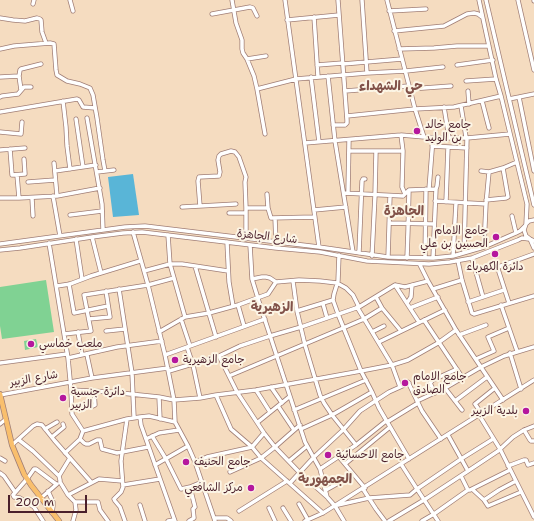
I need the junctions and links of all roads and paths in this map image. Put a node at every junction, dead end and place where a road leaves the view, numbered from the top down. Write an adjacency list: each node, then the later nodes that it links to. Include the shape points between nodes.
1 (70, 0): 12 (street)
2 (232, 0): 11 (street)
3 (338, 0): 15 (street)
4 (362, 0): 31 (street)
5 (387, 0): 13 (street)
6 (479, 0): 17 (street)
7 (486, 0): 26 (street)
8 (518, 0): 37 (street)
9 (286, 1): 20 (street)
10 (426, 9): 13 (street)
11 (234, 10): 14 (street); 16 (street, via 253,8); 29 (street, via 243,53)
12 (73, 11)
13 (390, 11): 21 (street)
14 (212, 14)
15 (339, 15): 19 (street); 33 (street)
16 (257, 16)
17 (482, 17): 21 (street, via 474,13 467,14 444,26); 23 (street)
18 (0, 18): 22 (street, via 25,21 40,19)
19 (314, 18): 20 (street); 34 (street)
20 (287, 20): 46 (street)
21 (394, 31): 25 (street)
22 (46, 43): 24 (street); 66 (street, via 54,44 57,74 67,81 90,88)
23 (489, 46): 25 (street); 28 (street)
24 (0, 49)
25 (400, 49): 30 (street)
26 (498, 54): 28 (street); 60 (street)
27 (266, 56): 29 (street)
28 (492, 58): 35 (street); 47 (street)
29 (247, 59): 52 (street)
30 (402, 59): 31 (street); 38 (street)
31 (366, 62): 33 (street); 39 (street)
32 (41, 64): 41 (street, via 21,69)
33 (343, 64): 34 (street); 40 (street)
34 (317, 65): 45 (street)
35 (457, 65)
36 (443, 67): 38 (street)
37 (534, 70)
38 (406, 71): 39 (street); 51 (street)
39 (367, 73): 40 (street)
40 (344, 75): 42 (street); 54 (street)
41 (19, 76): 43 (street); 53 (street)
42 (328, 76): 45 (street); 73 (street)
43 (0, 77)
44 (311, 77): 45 (street); 46 (street); 85 (street)
45 (318, 77)
46 (296, 79): 52 (street); 86 (street)
47 (496, 79): 48 (street); 57 (street)
48 (466, 81)
49 (451, 86): 51 (street)
50 (31, 87): 53 (street, via 24,87)
51 (410, 88): 54 (street); 67 (street)
52 (257, 89): 76 (street)
53 (22, 90): 58 (street, via 18,94)
54 (345, 91): 69 (street)
55 (468, 92): 63 (street)
56 (534, 94): 59 (street)
57 (502, 96): 62 (street); 77 (street)
58 (0, 97)
59 (519, 97): 60 (street); 97 (street)
60 (509, 99): 136 (street)
61 (63, 101): 66 (street, via 77,99 83,107); 68 (street); 103 (street)
62 (482, 101): 63 (street); 74 (street)
63 (469, 104): 64 (street)
64 (461, 106): 65 (street); 80 (street)
65 (444, 107): 67 (street); 82 (street)
66 (95, 108): 106 (street)
67 (415, 109): 69 (street); 79 (street)
68 (0, 112)
69 (347, 116): 73 (street, via 346,124)
70 (88, 118): 100 (street)
71 (76, 119): 101 (street)
72 (22, 122): 75 (street, via 20,134)
73 (333, 125): 84 (street)
74 (489, 128)
75 (0, 132)
76 (266, 134)
77 (510, 134): 80 (street); 98 (street)
78 (401, 136): 79 (street); 83 (street); 95 (street)
79 (424, 137): 81 (street)
80 (467, 137): 82 (street); 90 (street)
81 (433, 138): 82 (street); 87 (street)
82 (449, 138)
83 (349, 140): 84 (street); 93 (street)
84 (335, 141): 85 (street); 120 (street)
85 (320, 142): 86 (street)
86 (305, 143): 142 (street)
87 (432, 146): 88 (street); 117 (street)
88 (448, 147): 90 (street); 131 (street)
89 (25, 148): 91 (street)
90 (467, 148): 134 (street)
91 (10, 149): 92 (street); 111 (street, via 12,174)
92 (0, 150)
93 (349, 151): 94 (street); 120 (street)
94 (376, 151): 95 (street); 124 (street)
95 (403, 151): 123 (street, via 402,188)
96 (24, 159): 111 (street, via 25,174)
97 (533, 161): 108 (street)
98 (517, 162): 102 (street); 156 (street, via 527,204)
99 (54, 163): 105 (street)
100 (96, 165): 101 (street); 109 (street)
101 (83, 167): 103 (street)
102 (503, 168): 110 (street); 133 (street, via 508,197)
103 (70, 169): 105 (street)
104 (114, 170): 106 (street)
105 (55, 171): 114 (street)
106 (105, 171): 109 (street)
107 (481, 171): 110 (street)
108 (534, 171)
109 (97, 172): 116 (street)
110 (489, 172): 133 (street)
111 (17, 175): 128 (street)
112 (438, 177): 118 (street)
113 (364, 179): 122 (street)
114 (55, 180): 115 (street); 125 (street)
115 (28, 182)
116 (100, 188): 125 (street); 143 (street)
117 (427, 189): 118 (street); 119 (street); 154 (street)
118 (436, 189): 130 (street)
119 (409, 190): 123 (street); 153 (street)
120 (346, 193): 122 (street); 139 (street)
121 (267, 194): 141 (street)
122 (362, 194): 124 (street); 181 (street)
123 (406, 194): 126 (street)
124 (375, 195): 126 (street); 185 (street)
125 (55, 196): 129 (street); 161 (street)
126 (390, 196): 152 (street)
127 (0, 198): 128 (street)
128 (19, 198): 129 (street)
129 (32, 198): 147 (street)
130 (435, 201): 131 (street); 155 (street)
131 (446, 202): 132 (street)
132 (456, 202): 134 (street); 186 (street)
133 (486, 202): 134 (street); 175 (street)
134 (465, 203): 182 (street)
135 (236, 204): 137 (street)
136 (534, 205)
137 (200, 206): 138 (street); 140 (street, via 199,177 219,176 218,156 231,151 239,157 246,177)
138 (182, 207)
139 (346, 207): 142 (street); 180 (street)
140 (246, 208): 141 (street); 145 (street)
141 (268, 208): 150 (street, via 271,217)
142 (314, 210): 149 (street)
143 (102, 211): 146 (street); 157 (street)
144 (229, 213): 145 (street)
145 (246, 213): 163 (street)
146 (70, 215)
147 (33, 216)
148 (512, 216): 159 (street)
149 (316, 217): 150 (street); 174 (street)
150 (275, 218): 169 (street)
151 (534, 220): 156 (street, شارع الجاهزة)
152 (389, 223): 153 (street); 187 (street)
153 (408, 223): 154 (street); 190 (street)
154 (425, 223): 155 (street); 191 (street)
155 (434, 224): 192 (street)
156 (526, 225): 159 (street, شارع الجاهزة); 166 (street, via 525,233)
157 (103, 230): 161 (street, شارع الجاهزة); 163 (street, شارع الجاهزة, via 145,226)
158 (133, 232): 160 (street, شارع الجاهزة); 162 (street, شارع الجاهزة); 194 (street)
159 (516, 233): 164 (street, شارع الجاهزة)
160 (168, 235): 168 (street, شارع الجاهزة); 198 (street)
161 (60, 236): 167 (street, شارع الجاهزة)
162 (92, 237): 165 (street, شارع الجاهزة); 203 (street)
163 (246, 239): 169 (street, شارع الجاهزة)
164 (502, 239): 172 (street); 175 (street, شارع الجاهزة)
165 (76, 240): 170 (street, شارع الجاهزة); 205 (street)
166 (531, 240): 172 (street, شارع الجاهزة, via 522,238); 178 (street)
167 (19, 241): 171 (street, شارع الجاهزة); 176 (street)
168 (227, 242): 173 (street, شارع الجاهزة); 202 (street)
169 (276, 242): 174 (street, شارع الجاهزة); 177 (street)
170 (49, 243): 176 (street, شارع الجاهزة); 216 (street)
171 (0, 244)
172 (505, 244): 193 (street, شارع الجاهزة)
173 (250, 245): 177 (street, شارع الجاهزة); 206 (street)
174 (320, 247): 180 (street, شارع الجاهزة)
175 (484, 247): 182 (street, شارع الجاهزة)
176 (20, 248): 179 (street, شارع الجاهزة)
177 (276, 248): 184 (street, شارع الجاهزة)
178 (534, 248)
179 (0, 250)
180 (353, 252): 181 (street, شارع الجاهزة)
181 (359, 253): 185 (street, شارع الجاهزة)
182 (464, 253): 186 (street, شارع الجاهزة)
183 (534, 254): 219 (street, via 498,267)
184 (339, 255): 197 (street, شارع الجاهزة); 211 (street)
185 (372, 256): 187 (street, شارع الجاهزة)
186 (453, 256): 188 (street, شارع الجاهزة)
187 (388, 257): 189 (street, شارع الجاهزة)
188 (449, 257): 192 (street, شارع الجاهزة); 196 (street)
189 (393, 258): 190 (street, شارع الجاهزة); 197 (street)
190 (407, 258): 191 (street, شارع الجاهزة)
191 (425, 258): 192 (street, شارع الجاهزة)
192 (433, 258)
193 (472, 258): 195 (street, شارع الجاهزة); 224 (street)
194 (140, 260): 201 (street); 203 (street)
195 (458, 261): 196 (street, شارع الجاهزة); 208 (street)
196 (450, 262): 199 (street, شارع الجاهزة)
197 (393, 263): 199 (street, شارع الجاهزة)
198 (170, 264): 200 (street); 201 (street); 204 (street)
199 (420, 265): 209 (street)
200 (194, 266): 202 (street); 240 (street)
201 (144, 271): 213 (street)
202 (228, 271): 231 (street)
203 (101, 273): 205 (street)
204 (174, 278): 213 (street); 242 (street)
205 (82, 279): 212 (street)
206 (252, 279): 210 (street, via 266,277); 225 (street)
207 (293, 280): 210 (street); 211 (street); 238 (street)
208 (462, 280): 218 (street); 227 (street)
209 (428, 281): 215 (street); 218 (street)
210 (276, 282): 225 (street, via 268,294)
211 (337, 283): 226 (street); 234 (street, via 353,296)
212 (69, 284): 216 (street); 237 (street, via 74,312)
213 (148, 285): 217 (street); 259 (street)
214 (395, 285): 215 (street); 222 (street, شارع الزبير); 229 (street)
215 (412, 285): 229 (street, via 411,298)
216 (57, 286): 262 (street)
217 (119, 289): 220 (street); 255 (street)
218 (433, 289): 223 (street)
219 (504, 290): 224 (street); 228 (street)
220 (106, 291): 233 (street); 237 (street, via 84,295)
221 (534, 296): 228 (street)
222 (376, 297): 234 (street, شارع الزبير); 235 (street)
223 (438, 297): 236 (street); 239 (street)
224 (483, 297): 227 (street)
225 (258, 298): 231 (street); 245 (street)
226 (333, 300): 230 (street); 241 (street)
227 (468, 302): 232 (street, via 474,314)
228 (509, 302): 232 (street)
229 (407, 303): 236 (street)
230 (322, 304): 238 (street); 243 (street)
231 (235, 305): 240 (street); 250 (street)
232 (501, 305): 254 (street)
233 (108, 306): 237 (street); 244 (street, via 110,317)
234 (358, 307): 241 (street, شارع الزبير); 246 (street)
235 (382, 308): 246 (street); 261 (street)
236 (410, 308): 248 (street)
237 (87, 310): 244 (street)
238 (297, 310): 252 (street)
239 (445, 310): 247 (street); 256 (street)
240 (209, 313): 242 (street); 265 (street)
241 (338, 314): 243 (street, شارع الزبير); 253 (street)
242 (183, 318): 259 (street); 271 (street)
243 (327, 318): 252 (street, شارع الزبير)
244 (89, 319): 258 (street, via 91,331)
245 (265, 319): 250 (street); 264 (street)
246 (364, 319): 253 (street); 260 (street)
247 (424, 320): 248 (street); 268 (street)
248 (419, 322): 261 (street)
249 (486, 325): 263 (street)
250 (244, 326): 265 (street)
251 (384, 326): 260 (street)
252 (301, 327): 264 (street, شارع الزبير); 270 (street)
253 (343, 328): 270 (street); 288 (street)
254 (509, 328): 273 (street); 281 (street, via 488,337 494,352)
255 (125, 329): 257 (street); 269 (street)
256 (456, 330): 263 (street); 268 (street)
257 (106, 331)
258 (78, 332): 262 (street); 275 (street)
259 (159, 332): 266 (street)
260 (372, 332): 267 (street)
261 (401, 332): 267 (street)
262 (64, 334): 278 (street)
263 (459, 335): 281 (street)
264 (270, 336): 279 (street, شارع الزبير); 280 (street)
265 (216, 337): 271 (street)
266 (162, 341): 269 (street); 277 (street)
267 (379, 342): 284 (street)
268 (438, 342): 284 (street, via 408,360); 286 (street)
269 (128, 345): 276 (street); 289 (street)
270 (305, 345): 280 (street); 294 (street)
271 (188, 347): 277 (street); 283 (street)
272 (534, 347): 273 (street)
273 (517, 351): 274 (street)
274 (510, 354): 285 (street); 303 (street)
275 (82, 355): 276 (street); 278 (street)
276 (87, 355): 293 (street)
277 (165, 355): 287 (street)
278 (68, 356): 282 (street); 297 (street)
279 (219, 356): 283 (street, شارع الزبير); 290 (street)
280 (277, 356): 290 (street); 298 (street)
281 (476, 359): 285 (street)
282 (0, 363)
283 (193, 365): 287 (street, شارع الزبير); 315 (street)
284 (392, 365): 288 (street); 300 (street)
285 (481, 367): 291 (street); 292 (street)
286 (457, 369): 291 (street); 309 (street, via 430,383)
287 (168, 370): 289 (street, شارع الزبير); 317 (street)
288 (361, 371): 294 (street); 295 (street)
289 (132, 373): 293 (street, شارع الزبير); 312 (street)
290 (229, 376): 307 (street)
291 (462, 377): 301 (street)
292 (487, 377): 302 (street); 320 (street)
293 (92, 378): 297 (street, شارع الزبير)
294 (315, 379): 298 (street); 316 (street)
295 (366, 380): 308 (street); 316 (street)
296 (534, 380): 303 (street)
297 (71, 382): 304 (street); 310 (street, شارع الزبير)
298 (286, 385): 299 (street); 314 (street)
299 (271, 387): 305 (street); 322 (street)
300 (400, 387): 319 (street); 321 (street, via 408,382)
301 (445, 388): 309 (street); 320 (street)
302 (495, 388): 318 (street); 329 (street, via 474,404)
303 (521, 389): 318 (street)
304 (71, 390): 306 (street); 324 (street)
305 (256, 390): 307 (street); 327 (street)
306 (94, 391): 312 (street); 324 (street, via 95,405)
307 (237, 392): 311 (street); 337 (street)
308 (372, 392): 319 (street); 328 (street)
309 (435, 393): 321 (street)
310 (0, 394): 333 (main road)
311 (216, 394): 315 (street); 365 (street, via 231,429)
312 (133, 395): 313 (street); 331 (street)
313 (159, 397): 317 (street); 332 (street)
314 (290, 397): 322 (street); 325 (street)
315 (200, 398): 317 (street)
316 (322, 399): 325 (street); 328 (street)
317 (174, 400): 336 (street)
318 (503, 400): 329 (street)
319 (375, 401): 338 (street); 347 (street, via 360,411)
320 (455, 401): 326 (street)
321 (417, 402): 338 (street); 356 (street)
322 (282, 403): 323 (street)
323 (278, 406): 327 (street); 346 (street)
324 (72, 408): 349 (street, via 72,414)
325 (294, 410): 342 (street)
326 (462, 410)
327 (270, 412): 337 (street)
328 (332, 415): 342 (street); 347 (street)
329 (480, 415): 351 (street); 357 (street)
330 (140, 416): 331 (street); 332 (street); 355 (street)
331 (134, 418): 334 (street)
332 (160, 418): 336 (street)
333 (6, 419): 339 (street); 360 (main road)
334 (126, 419): 349 (street); 369 (street)
335 (57, 422): 344 (street)
336 (175, 422): 345 (street)
337 (258, 422): 350 (street)
338 (387, 422): 343 (street); 363 (street)
339 (0, 424)
340 (63, 424): 353 (street, via 64,427)
341 (534, 426): 348 (street)
342 (300, 427): 346 (street); 362 (street)
343 (390, 427): 376 (street); 382 (street)
344 (45, 429): 353 (street); 358 (street, via 37,424)
345 (179, 430): 352 (street); 361 (street)
346 (294, 430): 366 (street)
347 (343, 430): 363 (street); 370 (street)
348 (524, 430): 359 (street, via 530,440); 367 (street)
349 (83, 431): 354 (street)
350 (264, 433): 365 (street); 366 (street)
351 (448, 435): 356 (street); 377 (street)
352 (152, 436): 355 (street); 375 (street)
353 (52, 437): 368 (street)
354 (80, 439): 368 (street); 369 (street, via 86,444 100,440 102,449)
355 (146, 439): 364 (street)
356 (441, 439): 376 (street)
357 (493, 439): 367 (street); 377 (street)
358 (19, 440): 360 (street); 391 (street)
359 (534, 440)
360 (12, 445): 393 (main road)
361 (188, 446): 375 (street); 380 (street)
362 (307, 446): 370 (street); 379 (street)
363 (356, 446): 371 (street)
364 (148, 447): 369 (street); 384 (street)
365 (252, 447): 374 (street); 380 (street)
366 (275, 447): 374 (street); 379 (street)
367 (500, 449): 385 (street); 387 (street)
368 (65, 452): 373 (street)
369 (123, 452): 401 (street)
370 (314, 457): 386 (street); 390 (street)
371 (339, 457): 382 (street); 386 (street)
372 (0, 458): 378 (street)
373 (70, 458): 391 (street); 397 (street)
374 (261, 458): 388 (street); 399 (street)
375 (166, 459): 384 (street); 402 (street, via 181,489)
376 (409, 459): 383 (street)
377 (462, 459): 387 (street); 404 (street)
378 (5, 461)
379 (289, 461): 390 (street)
380 (195, 462): 398 (street)
381 (534, 463): 385 (street, via 528,464 524,460)
382 (346, 464): 403 (street)
383 (401, 464): 403 (street); 404 (street)
384 (155, 466): 394 (street)
385 (509, 468): 396 (street); 405 (street)
386 (320, 469): 406 (street)
387 (468, 471): 392 (street)
388 (230, 472)
389 (0, 473): 408 (street)
390 (300, 473): 399 (street); 411 (street)
391 (59, 476): 400 (street)
392 (461, 476): 405 (street); 414 (street)
393 (27, 479): 400 (street, via 36,469); 408 (street); 412 (main road)
394 (160, 479): 401 (street); 427 (street)
395 (344, 480): 406 (street)
396 (516, 481): 409 (street); 415 (street)
397 (91, 482): 401 (street, via 99,479); 410 (street)
398 (202, 482): 402 (street); 428 (street)
399 (289, 482): 422 (street); 424 (street)
400 (58, 483): 407 (street); 410 (street)
401 (123, 483): 434 (street, via 122,490 114,499)
402 (190, 487): 437 (street, via 195,507 194,518)
403 (364, 488): 413 (street); 419 (street)
404 (417, 489): 413 (street, via 410,495); 414 (street)
405 (470, 489): 415 (street); 425 (street)
406 (326, 490): 411 (street)
407 (48, 491): 412 (street); 423 (street, via 53,502)
408 (16, 492): 430 (street, via 14,497 34,507)
409 (521, 492): 415 (street, via 488,506); 426 (street)
410 (68, 495): 416 (street)
411 (327, 497): 419 (street)
412 (41, 498): 423 (main road)
413 (369, 498): 419 (street); 442 (street)
414 (424, 500): 425 (street); 443 (street)
415 (484, 500)
416 (75, 502): 432 (street); 433 (street, via 98,502)
417 (299, 504): 429 (street)
418 (140, 505): 435 (street)
419 (335, 506): 424 (street); 441 (street)
420 (268, 508): 439 (street)
421 (284, 508): 440 (street)
422 (239, 511)
423 (52, 513): 431 (main road)
424 (323, 513): 429 (street)
425 (434, 514): 444 (street); 445 (street)
426 (534, 517)
427 (175, 520): 436 (street)
428 (215, 520): 438 (street, via 226,518)
429 (306, 520)
430 (43, 521)
431 (59, 521)
432 (73, 521)
433 (108, 521)
434 (125, 521)
435 (145, 521)
436 (168, 521)
437 (189, 521)
438 (231, 521)
439 (275, 521)
440 (291, 521)
441 (344, 521)
442 (385, 521)
443 (389, 521)
444 (422, 521)
445 (438, 521)

